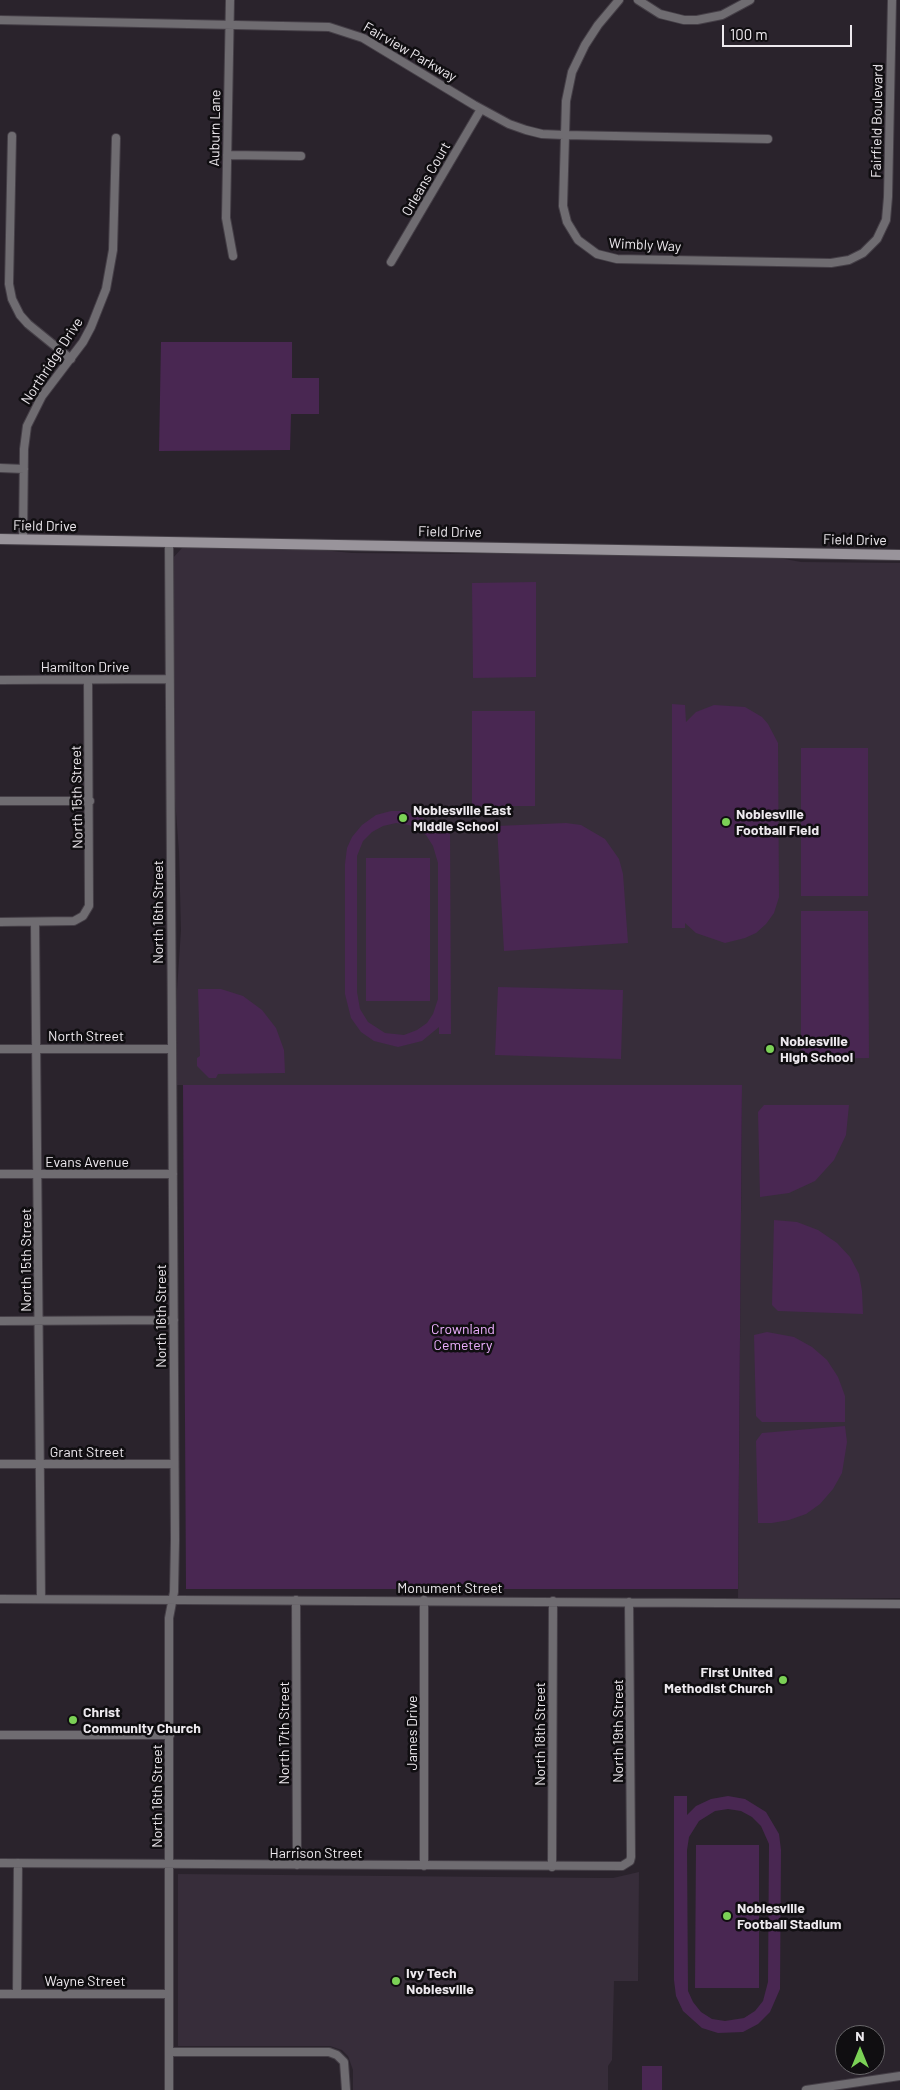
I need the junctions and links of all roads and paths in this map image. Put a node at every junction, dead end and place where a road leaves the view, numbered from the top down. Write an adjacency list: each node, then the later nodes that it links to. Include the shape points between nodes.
1 (230, 0): 7 (street, Auburn Lane)
2 (619, 0): 9 (street, Wimbly Way, via 591,34 572,72)
3 (638, 0): 4 (street, via 660,14 684,20 722,15)
4 (750, 0)
5 (892, 0): 15 (street, Fairfield Boulevard, via 888,204 884,226)
6 (0, 20): 7 (street, Fairview Parkway)
7 (229, 24): 8 (street, Fairview Parkway, via 318,26 344,31 363,38); 13 (street, Auburn Lane)
8 (481, 109): 9 (street, Fairview Parkway, via 517,127 542,134); 17 (street, Orleans Court)
9 (564, 135): 12 (street, Fairview Parkway); 15 (street, Wimbly Way, via 563,196 567,222 586,247 606,257 832,263 857,256)
10 (12, 136): 18 (street, via 9,284 12,299 28,324)
11 (116, 138): 18 (street, Northridge Drive, via 111,266 99,309)
12 (768, 139)
13 (227, 155): 14 (street); 16 (street, Auburn Lane, via 226,218)
14 (301, 156)
15 (876, 239)
16 (233, 256)
17 (392, 262)
18 (71, 359): 20 (street, Northridge Drive, via 31,416 25,436)
19 (0, 468): 20 (street)
20 (24, 469): 22 (street, Northridge Drive)
21 (0, 539): 22 (street, Field Drive)
22 (23, 539): 23 (street, Field Drive)
23 (169, 542): 24 (street, Field Drive); 25 (street, North 16th Street)
24 (900, 555)
25 (169, 679): 27 (street, Hamilton Drive); 34 (street, North 16th Street)
26 (0, 680): 27 (street, Hamilton Drive)
27 (88, 680): 29 (street, North 15th Street)
28 (0, 801): 29 (street)
29 (90, 801): 31 (street, North 15th Street, via 90,901 86,912 74,921)
30 (0, 922): 31 (street)
31 (36, 922): 33 (street, North 15th Street)
32 (0, 1049): 33 (street, North Street)
33 (36, 1049): 34 (street, North Street); 36 (street, North 15th Street)
34 (172, 1049): 37 (street, North 16th Street)
35 (0, 1174): 36 (street, Evans Avenue)
36 (38, 1174): 37 (street, Evans Avenue); 38 (street, North 15th Street)
37 (173, 1174): 39 (street, North 16th Street)
38 (39, 1320): 39 (street); 40 (street); 42 (street, North 15th Street)
39 (174, 1320): 43 (street, North 16th Street)
40 (0, 1321)
41 (0, 1464): 42 (street, Grant Street)
42 (40, 1464): 43 (street, Grant Street); 45 (street, North 15th Street)
43 (174, 1464): 46 (street, North 16th Street)
44 (0, 1599): 45 (street, Monument Street)
45 (41, 1599): 46 (street, Monument Street)
46 (173, 1599): 47 (street, Monument Street); 53 (street, North 16th Street, via 169,1618)
47 (296, 1600): 48 (street, Monument Street); 58 (street, North 17th Street)
48 (424, 1600): 49 (street, Monument Street); 59 (street, James Drive)
49 (553, 1601): 50 (street, Monument Street); 60 (street, North 18th Street)
50 (629, 1602): 51 (street, Monument Street); 54 (street, North 19th Street)
51 (900, 1604)
52 (0, 1735): 53 (street)
53 (170, 1735): 57 (street, North 16th Street)
54 (630, 1861): 60 (street, Harrison Street, via 617,1867)
55 (0, 1863): 56 (street, Harrison Street)
56 (18, 1863): 57 (street, Harrison Street); 62 (street)
57 (169, 1864): 58 (street, Harrison Street); 63 (street, North 16th Street)
58 (297, 1865): 59 (street, Harrison Street)
59 (424, 1866): 60 (street, Harrison Street)
60 (552, 1867)
61 (0, 1994): 62 (street, Wayne Street)
62 (17, 1994): 63 (street, Wayne Street)
63 (169, 1994): 64 (street, North 16th Street)
64 (169, 2052): 67 (street, North 16th Street); 68 (street, via 337,2054 346,2067)
65 (900, 2076): 66 (street)
66 (820, 2089): 69 (street)
67 (169, 2090)
68 (346, 2090)
69 (806, 2090)

